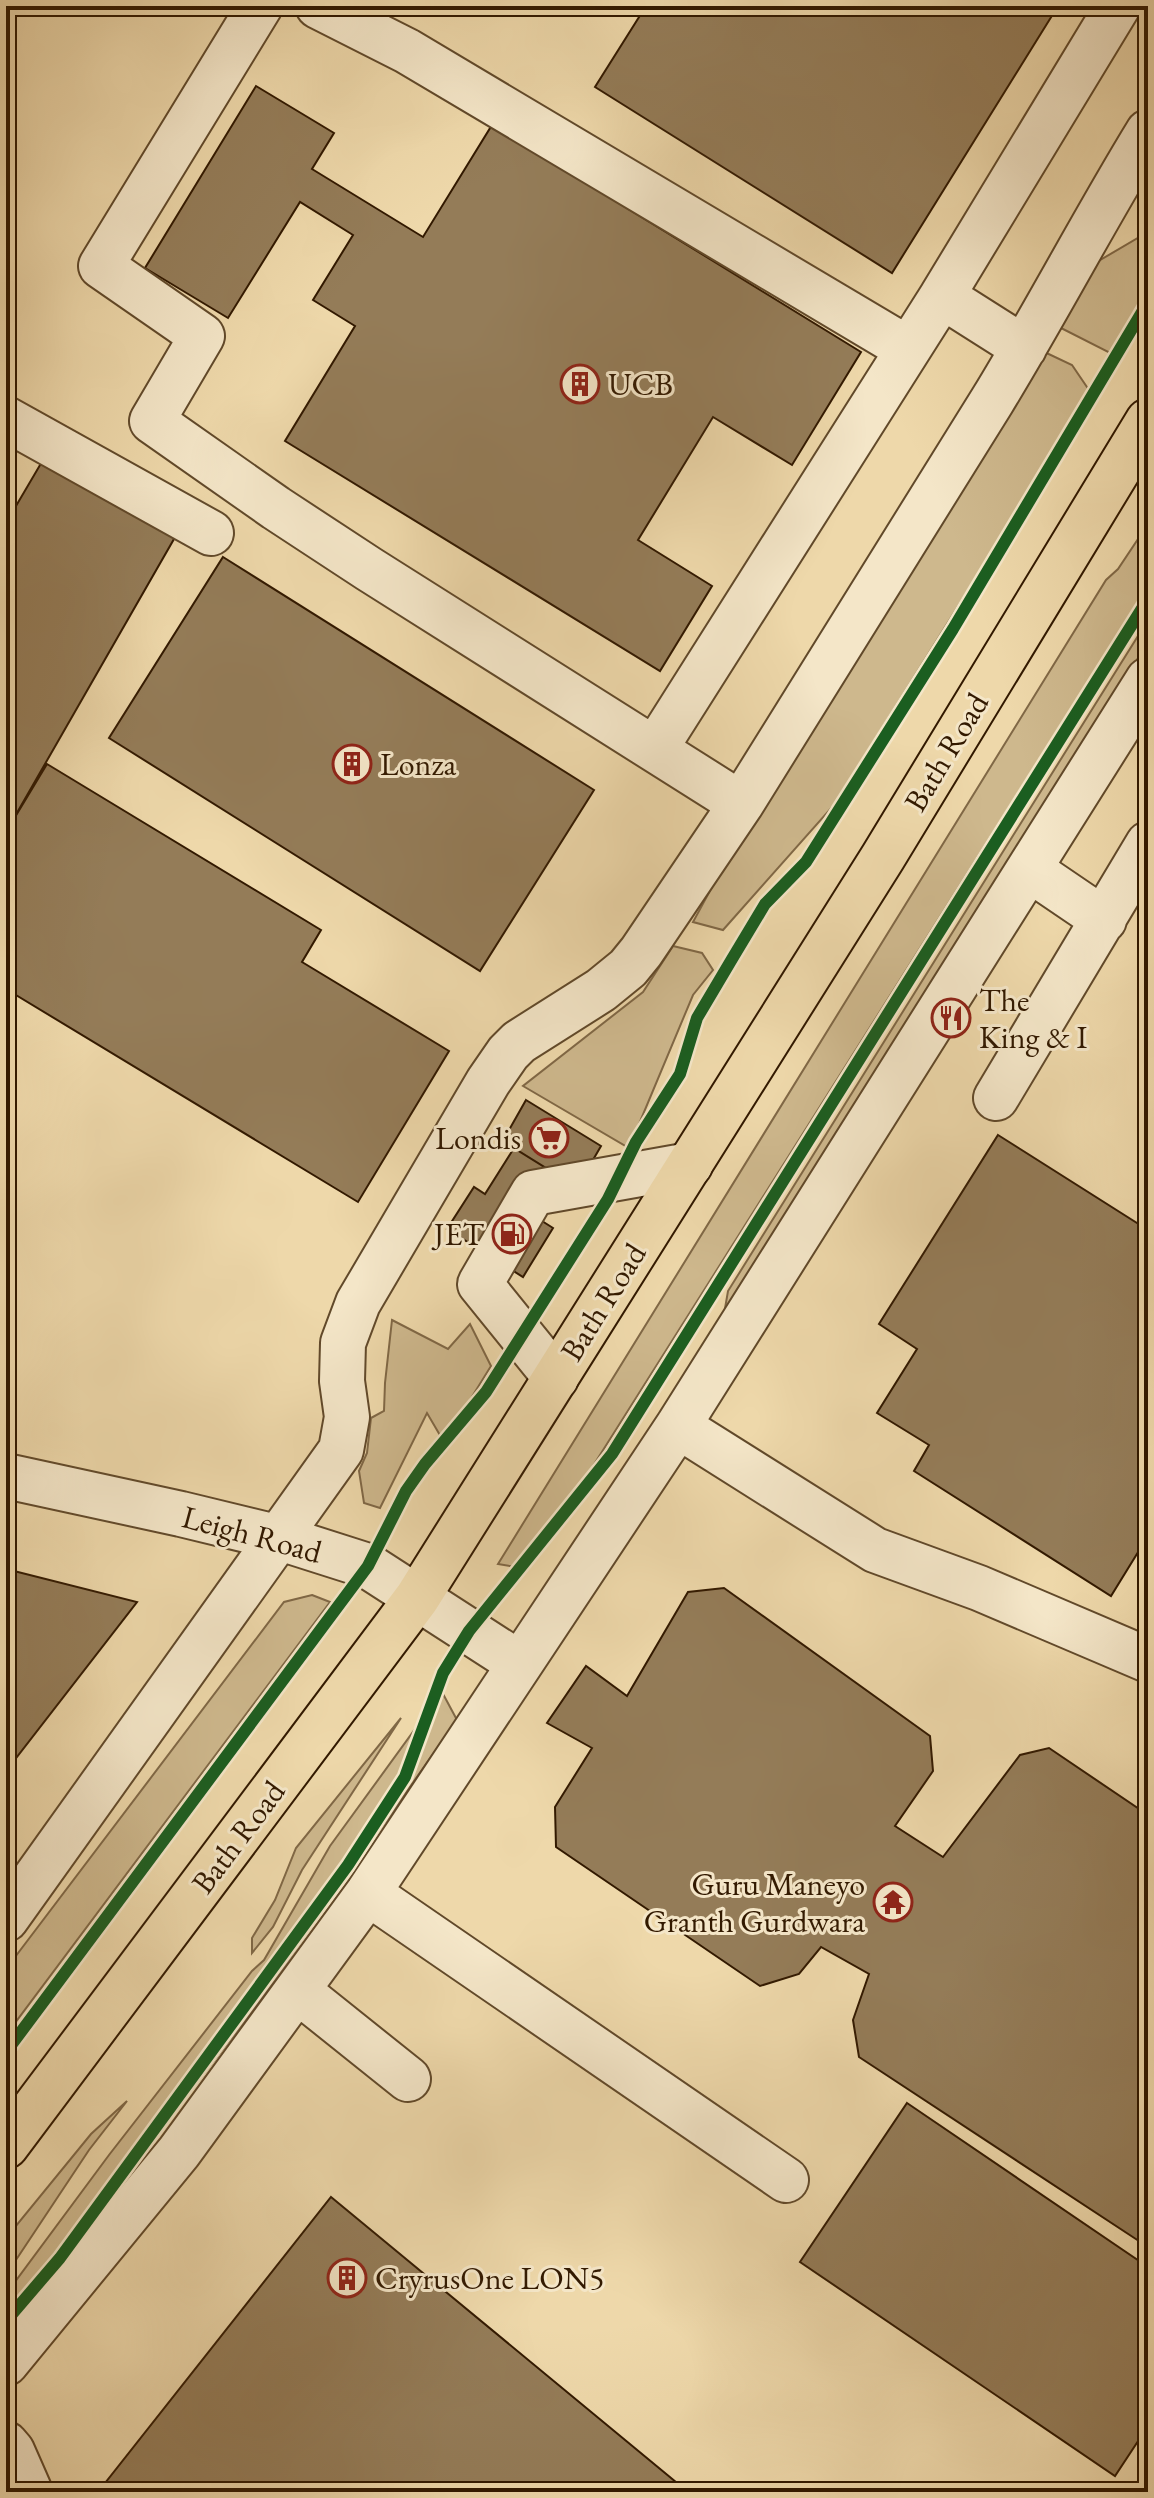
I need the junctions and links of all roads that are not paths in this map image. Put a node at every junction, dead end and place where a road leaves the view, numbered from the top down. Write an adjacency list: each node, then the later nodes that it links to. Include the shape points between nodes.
1 (260, 6): 12 (street, via 101,266 202,336 152,421 356,560)
2 (318, 6): 7 (street, via 407,51)
3 (1118, 6): 5 (street)
4 (1145, 142): 6 (street, via 1092,224)
5 (942, 296): 6 (street); 7 (street)
6 (1024, 348): 13 (street)
7 (908, 349): 12 (street)
8 (6, 419): 10 (street)
9 (1148, 421): 18 (main road, Bath Road)
10 (211, 533)
11 (1148, 680): 15 (street)
12 (655, 749): 13 (street)
13 (741, 804): 22 (street, via 628,968 519,1042 488,1082 358,1303 343,1343 347,1417 341,1450)
14 (1148, 844): 16 (street)
15 (1029, 869): 16 (street); 20 (street)
16 (1104, 920): 17 (street)
17 (996, 1098)
18 (690, 1165): 19 (main road, Bath Road); 19 (street, via 533,1193 480,1284)
19 (556, 1378): 23 (main road, Bath Road)
20 (678, 1426): 24 (street, via 875,1550); 25 (street)
21 (6, 1476): 22 (street, Leigh Road)
22 (280, 1538): 23 (street, Leigh Road, via 368,1566); 27 (street)
23 (417, 1598): 25 (street, Leigh Road); 30 (main road, Bath Road)
24 (1148, 1660)
25 (520, 1664): 26 (street)
26 (368, 1893): 28 (street); 31 (street)
27 (6, 1919)
28 (298, 1991): 29 (street); 32 (street, via 179,2152)
29 (408, 2079)
30 (6, 2146)
31 (786, 2180)
32 (6, 2363)
33 (6, 2444): 34 (street)
34 (30, 2492)

